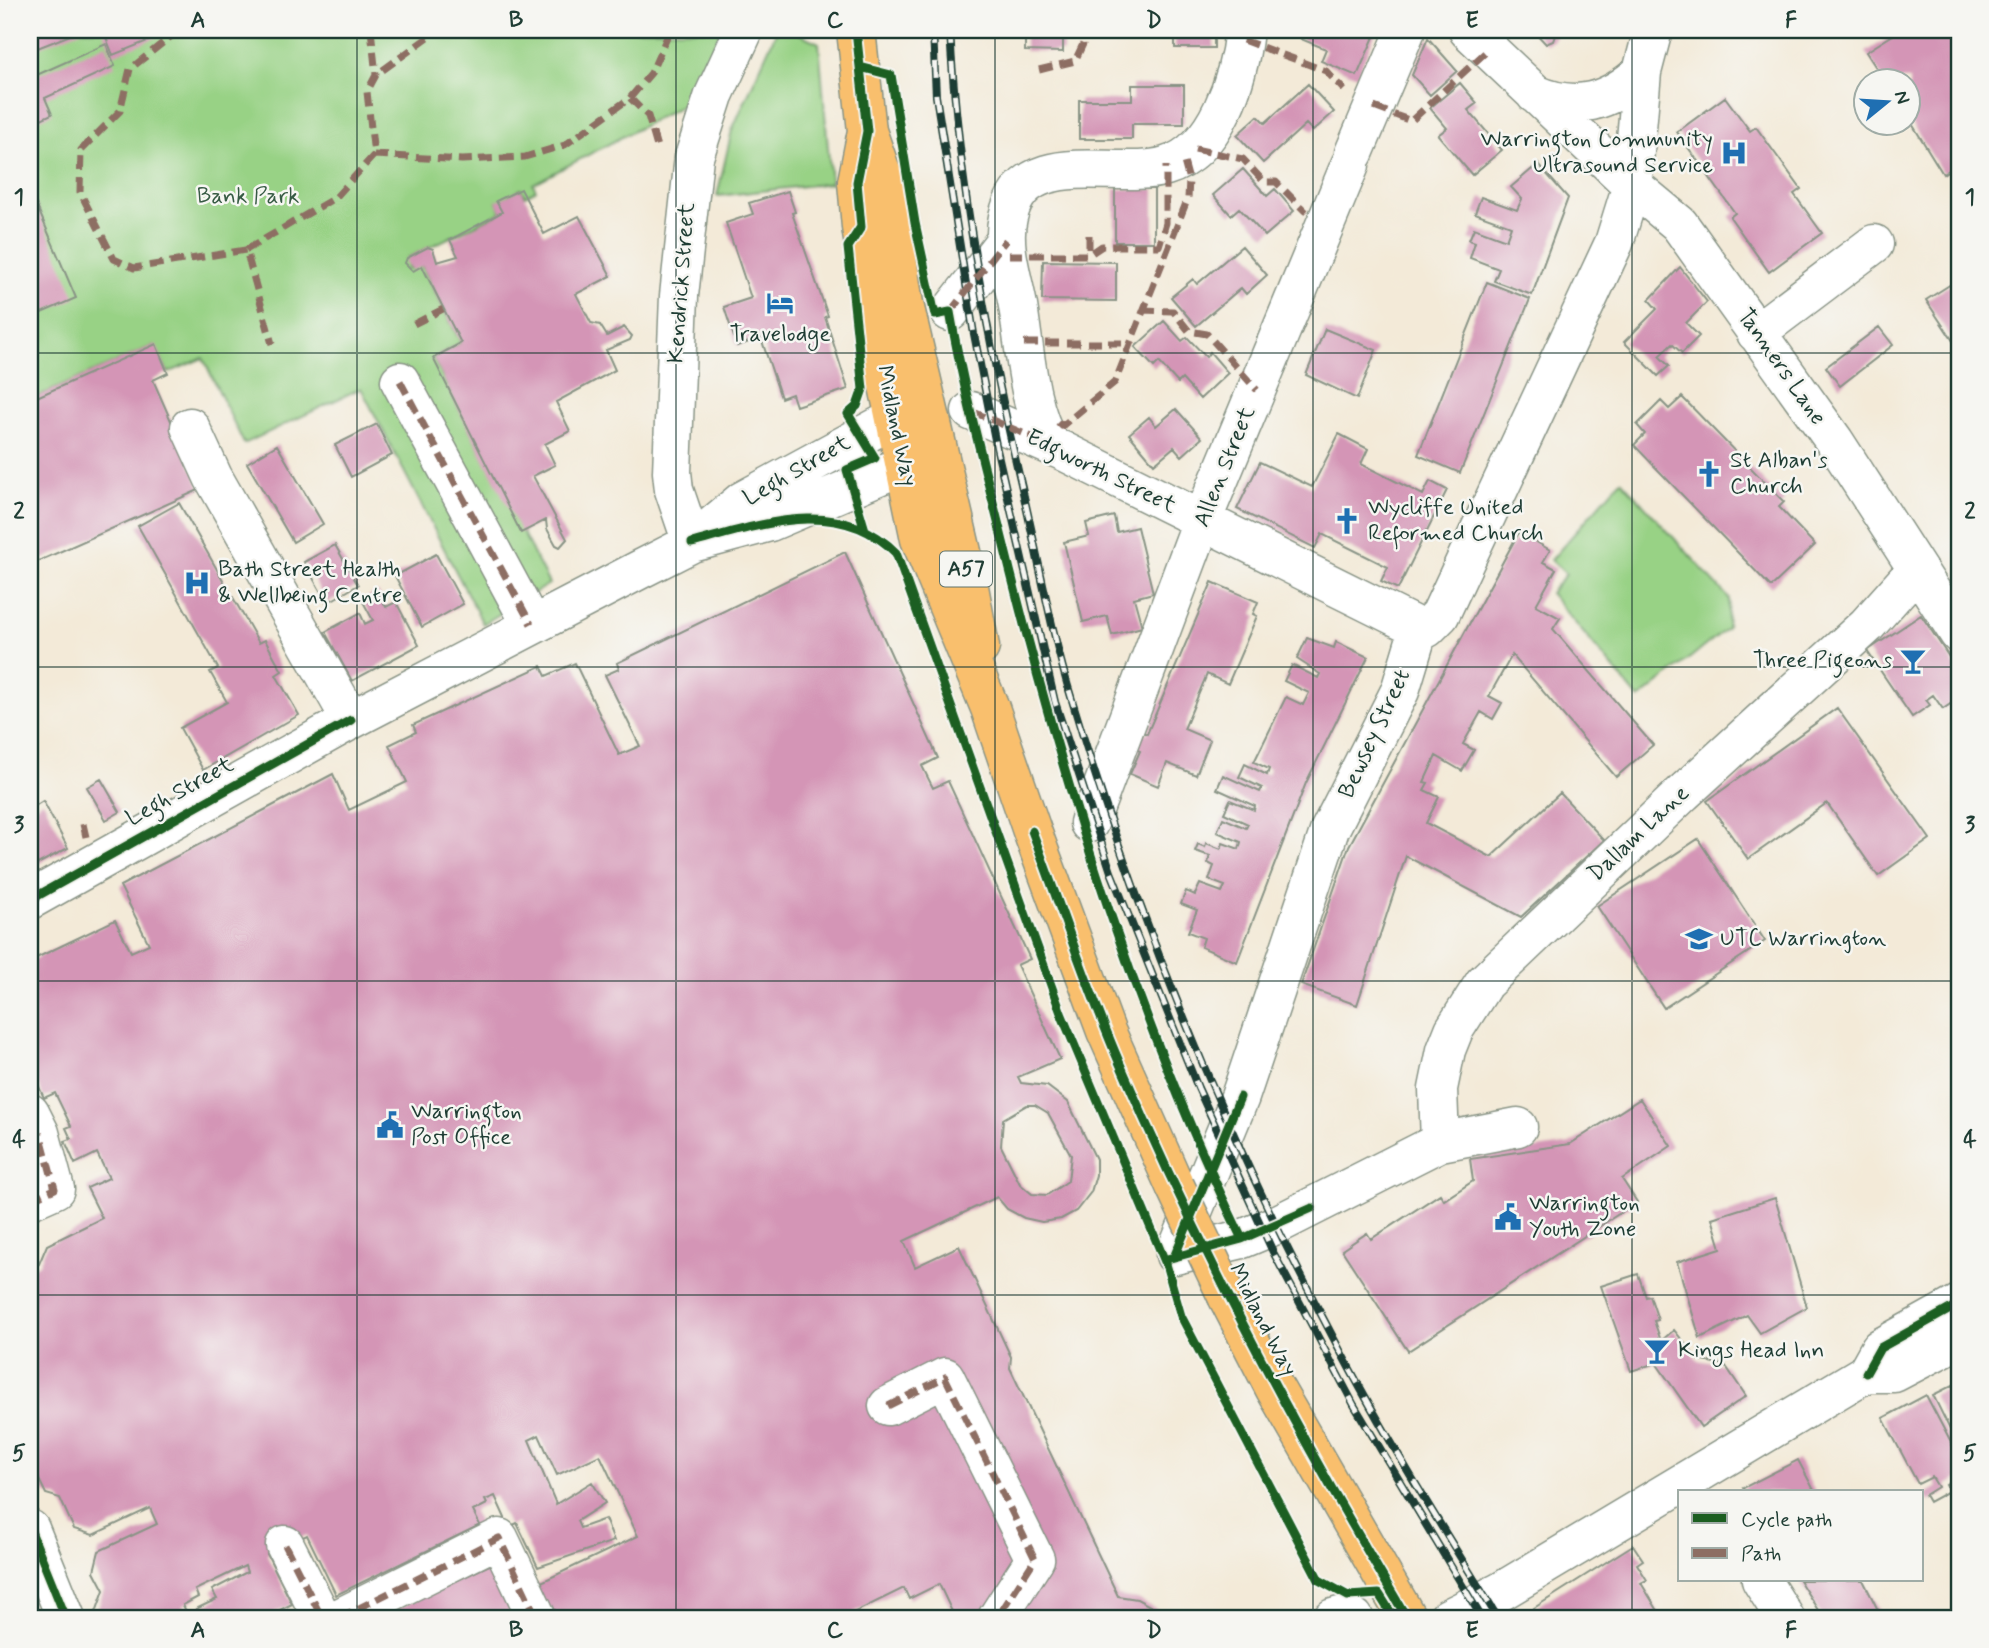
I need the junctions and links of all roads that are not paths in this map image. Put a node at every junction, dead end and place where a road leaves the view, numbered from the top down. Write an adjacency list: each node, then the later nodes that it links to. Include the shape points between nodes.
1 (744, 30): 23 (street, Kendrick Street, via 714,95 694,157 684,230 672,472)
2 (856, 30): 9 (highway, Midland Way / A57)
3 (1244, 30): 11 (street, via 1240,57 1220,113 1195,149 1174,163 1151,169 1064,170 1037,177 1010,208)
4 (1406, 30): 22 (street, Allen Street, via 1360,96 1352,159)
5 (1468, 30): 8 (street, Tanners Lane)
6 (1653, 30): 7 (street)
7 (1642, 72): 8 (street, via 1620,90 1591,103 1565,104); 10 (street)
8 (1533, 93): 10 (street, Tanners Lane)
9 (867, 131): 17 (highway, Midland Way / A57, via 857,182 861,227); 18 (highway, Midland Way / A57, via 885,183 904,304)
10 (1632, 185): 14 (street, Tanners Lane, via 1679,224); 27 (street, via 1614,243 1530,428 1440,615 1427,628)
11 (1006, 240): 13 (street); 20 (street, via 1037,412)
12 (1874, 244): 14 (street)
13 (950, 312)
14 (1756, 333): 24 (street, Tanners Lane, via 1835,442)
15 (400, 381): 26 (street)
16 (971, 411): 20 (street, Edgworth Street)
17 (893, 419): 18 (street); 21 (highway, Midland Way / A57); 23 (street, Legh Street, via 742,501)
18 (933, 433): 21 (street, Legh Street); 28 (highway, Midland Way / A57, via 965,565)
19 (203, 440): 29 (street)
20 (1051, 445): 22 (street, Edgworth Street)
21 (904, 466): 23 (street, Legh Street, via 770,523); 28 (highway, Midland Way / A57, via 933,578)
22 (1202, 521): 27 (street, Edgworth Street); 30 (street, Allen Street)
23 (692, 543): 26 (street, Legh Street)
24 (1917, 569): 25 (street, Tanners Lane); 34 (street, Dallam Lane, via 1867,625 1484,983 1446,1050 1438,1089)
25 (1955, 617)
26 (531, 624): 29 (street, Legh Street)
27 (1419, 628): 34 (street, Bewsey Street, via 1400,691 1329,829 1240,1097 1175,1255 1242,1239)
28 (990, 708): 53 (highway, Midland Way / A57, bridge, via 1106,1031 1164,1162 1275,1389)
29 (351, 720): 31 (street, Legh Street)
30 (1089, 822)
31 (30, 900)
32 (35, 1123): 35 (street, via 55,1189)
33 (1518, 1127): 34 (street)
34 (1440, 1142)
35 (30, 1200)
36 (1959, 1304): 38 (street, via 1880,1348)
37 (1959, 1339): 38 (street, via 1894,1373)
38 (1866, 1373): 40 (street)
39 (888, 1406): 50 (street, via 945,1377 1035,1559)
40 (1709, 1481): 41 (street)
41 (1692, 1490)
42 (1678, 1497): 54 (street)
43 (30, 1530): 46 (street)
44 (285, 1545): 47 (street)
45 (1762, 1582): 55 (street)
46 (66, 1618)
47 (322, 1618)
48 (339, 1618): 49 (street, via 499,1538)
49 (537, 1618)
50 (997, 1618)
51 (1333, 1618): 52 (street)
52 (1354, 1618)
53 (1407, 1618)
54 (1448, 1618)
55 (1785, 1618)

